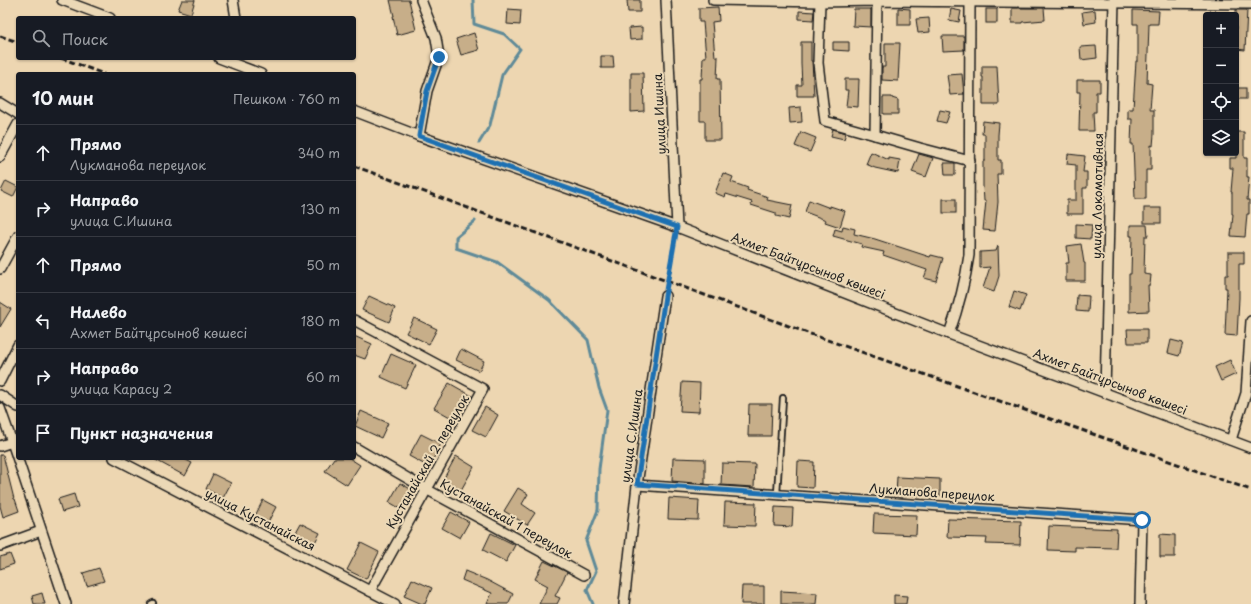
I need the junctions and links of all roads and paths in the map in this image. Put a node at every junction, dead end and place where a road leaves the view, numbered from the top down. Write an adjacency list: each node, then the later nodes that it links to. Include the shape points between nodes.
1 (62, 0): 11 (street)
2 (233, 0): 12 (street)
3 (421, 0): 22 (street, via 436,38 439,57 427,91)
4 (666, 0): 25 (street, улица Ишина)
5 (713, 0): 9 (street)
6 (878, 1): 7 (street); 9 (street); 21 (street)
7 (970, 1): 8 (street); 24 (street)
8 (1114, 1): 10 (street); 34 (street, улица Локомотивная)
9 (820, 2): 21 (street, via 818,63 825,121)
10 (1251, 4)
11 (105, 16)
12 (236, 16)
13 (224, 60): 15 (street)
14 (243, 60): 15 (street)
15 (245, 68): 16 (street)
16 (256, 72)
17 (0, 103): 19 (street)
18 (356, 111): 22 (street, Ахмет Байтұрсынов көшесі)
19 (16, 113)
20 (16, 128): 23 (street)
21 (875, 135): 24 (street)
22 (419, 136): 25 (street, Ахмет Байтұрсынов көшесі)
23 (0, 157)
24 (970, 161): 31 (street, via 969,255 959,308)
25 (677, 227): 28 (path); 31 (street, Ахмет Байтұрсынов көшесі)
26 (16, 240): 27 (street)
27 (0, 269)
28 (665, 296): 47 (street, улица С.Ишина)
29 (356, 321): 48 (street, Кустанайскай 2 переулок, via 483,389)
30 (1251, 321): 39 (street, via 1246,393)
31 (949, 334): 34 (street, Ахмет Байтұрсынов көшесі)
32 (16, 350): 33 (street)
33 (0, 381)
34 (1105, 393): 39 (street, Ахмет Байтұрсынов көшесі)
35 (0, 395): 37 (street)
36 (783, 398): 49 (lane)
37 (16, 406)
38 (0, 408): 40 (street)
39 (1231, 440): 43 (street, Ахмет Байтұрсынов көшесі)
40 (12, 442): 41 (street); 44 (street)
41 (0, 446)
42 (356, 448): 48 (street, Кустанайскай 1 переулок)
43 (1251, 448)
44 (16, 454)
45 (18, 460): 50 (street)
46 (118, 460): 53 (street, улица Кустанайская)
47 (637, 484): 49 (street, Лукманова переулок); 56 (street, улица С.Ишина)
48 (426, 489): 52 (street, Кустанайскай 1 переулок); 53 (street, Кустанайскай 2 переулок)
49 (777, 494): 57 (street, Лукманова переулок, via 1142,520)
50 (42, 531): 51 (street); 54 (street)
51 (0, 546)
52 (584, 575)
53 (370, 591): 55 (street, улица Кустанайская)
54 (66, 604)
55 (395, 604)
56 (624, 604)
57 (1140, 604)

